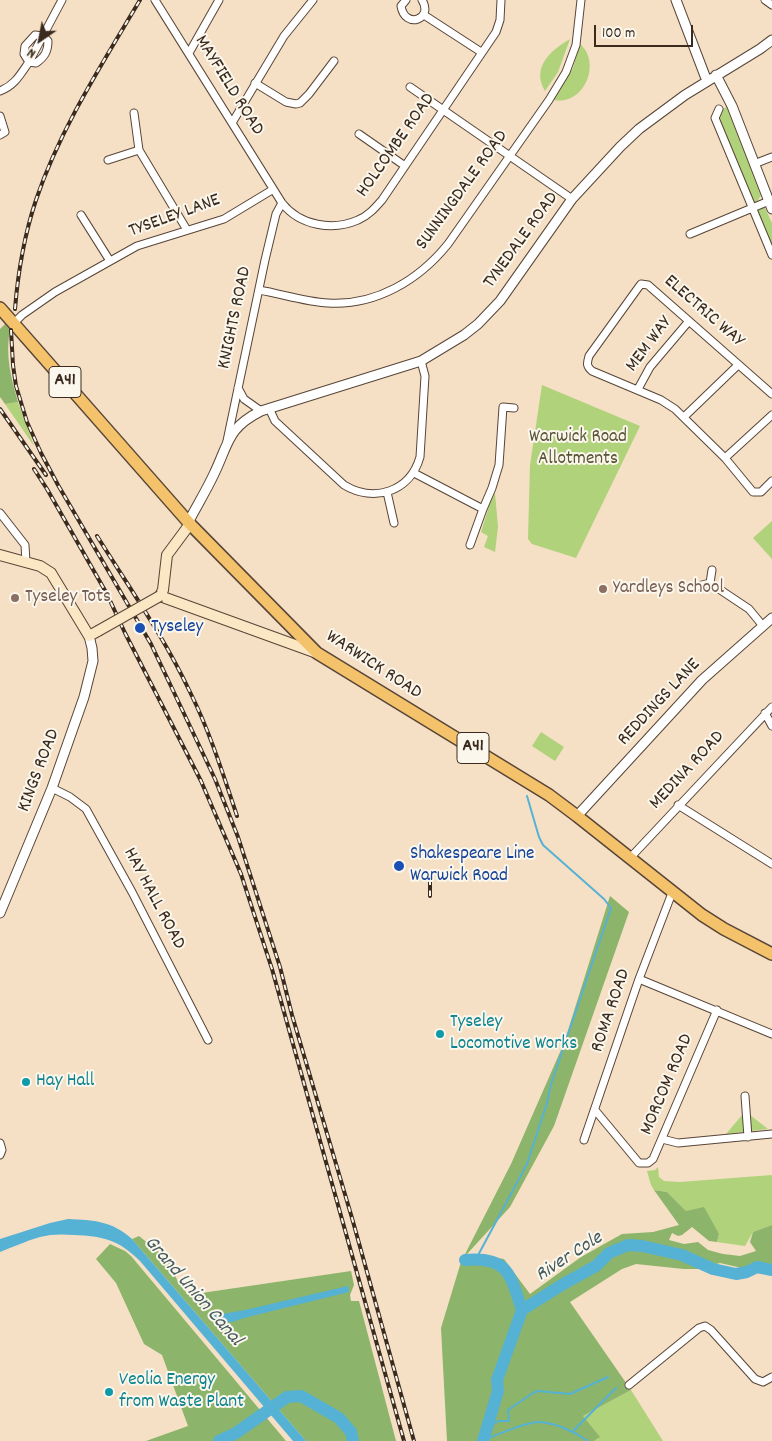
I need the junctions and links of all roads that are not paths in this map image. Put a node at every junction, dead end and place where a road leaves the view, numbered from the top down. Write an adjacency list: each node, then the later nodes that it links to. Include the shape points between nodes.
1 (62, 0): 13 (street)
2 (155, 0): 16 (street, MAYFIELD ROAD)
3 (219, 0): 16 (street)
4 (313, 0): 21 (street, via 284,36)
5 (406, 0): 12 (street, via 401,6 407,18 420,19)
6 (422, 0): 12 (street)
7 (501, 0): 15 (street, HOLCOMBE ROAD, via 496,32)
8 (581, 0): 32 (street, SUNNINGDALE ROAD, via 576,45 566,72)
9 (676, 0): 20 (street)
10 (765, 0): 11 (street)
11 (772, 5)
12 (424, 15): 15 (street)
13 (43, 36): 18 (street); 18 (street, via 48,41 48,51 36,63)
14 (772, 40): 19 (street, TYNEDALE ROAD)
15 (481, 52): 25 (street, HOLCOMBE ROAD)
16 (189, 54): 28 (street, MAYFIELD ROAD)
17 (334, 61): 21 (street, via 300,103 286,102)
18 (29, 62): 23 (street, via 17,81)
19 (716, 75): 20 (street, TYNEDALE ROAD); 35 (street, via 732,106)
20 (708, 80): 38 (street, TYNEDALE ROAD, via 639,130)
21 (255, 83): 28 (street)
22 (410, 87): 25 (street)
23 (0, 91)
24 (719, 109): 41 (street, via 715,118)
25 (444, 110): 32 (street); 36 (street, HOLCOMBE ROAD)
26 (134, 113): 31 (street)
27 (0, 116): 29 (street, via 5,132)
28 (232, 123): 37 (street, MAYFIELD ROAD)
29 (0, 134)
30 (359, 134): 36 (street)
31 (138, 150): 34 (street); 43 (street)
32 (510, 156): 38 (street); 47 (street, SUNNINGDALE ROAD, via 445,249 403,285 380,295 339,304)
33 (772, 157): 35 (street)
34 (108, 160)
35 (754, 164): 40 (street)
36 (405, 166): 39 (street, HOLCOMBE ROAD, via 376,207 357,221 336,226 315,224 291,212)
37 (272, 190): 39 (street, HOLCOMBE ROAD); 43 (street, TYSELEY LANE, via 224,218)
38 (572, 199): 51 (street, TYNEDALE ROAD, via 500,301 464,335)
39 (282, 203): 47 (street, KNIGHTS ROAD, via 274,223)
40 (770, 205): 41 (street)
41 (751, 208): 44 (street); 45 (street)
42 (81, 215): 46 (street)
43 (188, 230): 46 (street, TYSELEY LANE, via 137,246)
44 (690, 234)
45 (772, 255)
46 (110, 261): 50 (street, TYSELEY LANE, via 55,292)
47 (259, 290): 53 (street, KNIGHTS ROAD)
48 (0, 308): 50 (highway, WARWICK ROAD / A41)
49 (689, 321): 52 (street, ELECTRIC WAY); 54 (street, MEM WAY, via 650,367); 54 (street, ELECTRIC WAY, via 648,285 642,284 586,364 592,371)
50 (14, 324): 68 (highway, WARWICK ROAD / A41)
51 (421, 361): 57 (street, TYNEDALE ROAD); 62 (street, via 425,392 420,457)
52 (738, 365): 55 (street, ELECTRIC WAY); 58 (street)
53 (238, 388): 57 (street, via 244,399); 60 (street, KNIGHTS ROAD)
54 (638, 390): 58 (street, via 661,400)
55 (772, 394)
56 (514, 408): 65 (street, via 503,407 498,465)
57 (265, 410): 60 (street, KNIGHTS ROAD, via 247,418); 64 (street, via 344,485 368,494)
58 (684, 417): 61 (street)
59 (770, 420): 61 (street)
60 (227, 441): 68 (street, KNIGHTS ROAD)
61 (725, 458): 63 (street, via 753,492 761,492)
62 (414, 473): 64 (street); 65 (street)
63 (772, 481)
64 (387, 492): 67 (street)
65 (482, 510): 69 (street)
66 (0, 513): 71 (street, via 25,545)
67 (394, 523)
68 (190, 524): 75 (main road, via 167,555); 78 (highway, WARWICK ROAD / A41)
69 (470, 546)
70 (0, 555): 71 (main road)
71 (26, 562): 79 (main road, via 51,573)
72 (712, 570): 73 (street)
73 (710, 583): 74 (street); 77 (street, via 749,609)
74 (698, 586)
75 (160, 596): 79 (main road, bridge); 80 (main road)
76 (772, 618): 77 (street, REDDINGS LANE)
77 (763, 626): 87 (street, REDDINGS LANE, via 702,680)
78 (295, 631): 80 (main road, via 288,637); 81 (highway, WARWICK ROAD / A41)
79 (93, 633): 85 (street, KINGS ROAD, via 90,678)
80 (273, 636): 81 (main road)
81 (317, 653): 87 (highway, WARWICK ROAD / A41, via 516,774)
82 (772, 707): 83 (street, MEDINA ROAD)
83 (765, 713): 84 (street); 86 (street, MEDINA ROAD)
84 (772, 726)
85 (52, 788): 91 (street, KINGS ROAD); 96 (street, HAY HALL ROAD, via 86,809)
86 (678, 805): 88 (street, MEDINA ROAD); 89 (street)
87 (577, 816): 88 (highway, WARWICK ROAD / A41)
88 (630, 858): 90 (highway, WARWICK ROAD / A41)
89 (772, 864)
90 (672, 893): 92 (highway, WARWICK ROAD / A41, via 724,929); 93 (street, ROMA ROAD)
91 (0, 913)
92 (772, 954)
93 (640, 979): 94 (street); 98 (street, ROMA ROAD)
94 (717, 1010): 95 (street); 101 (street, MORCOM ROAD)
95 (772, 1034)
96 (208, 1040)
97 (745, 1096): 100 (street)
98 (595, 1110): 101 (street, MORCOM ROAD, via 641,1164 653,1159); 102 (street, ROMA ROAD)
99 (772, 1134): 100 (street)
100 (748, 1137): 101 (street, via 678,1143)
101 (662, 1139)
102 (584, 1140)
103 (772, 1377): 104 (street, via 763,1382 755,1380 705,1326)
104 (629, 1385)

